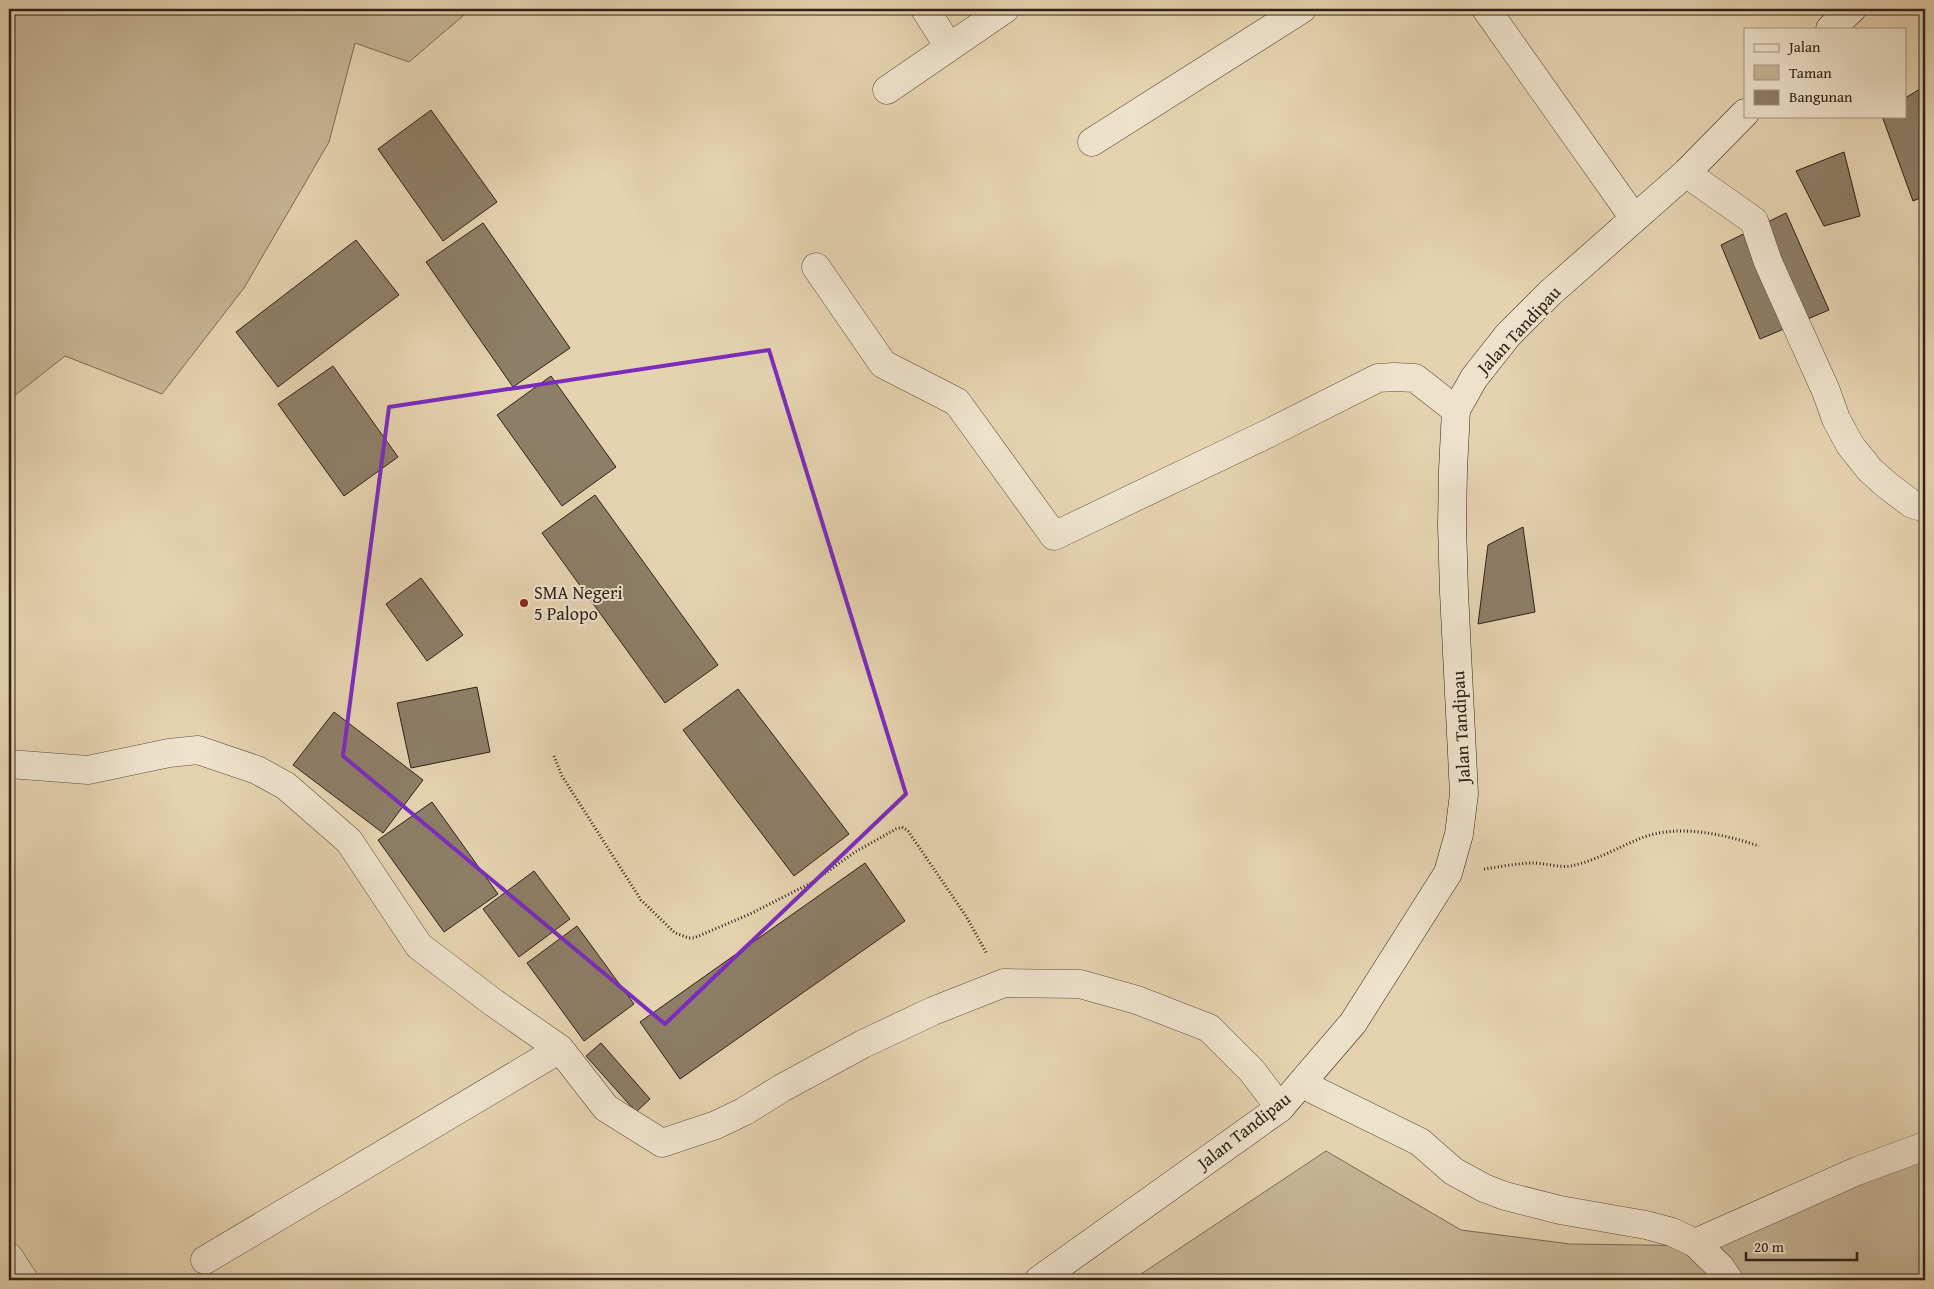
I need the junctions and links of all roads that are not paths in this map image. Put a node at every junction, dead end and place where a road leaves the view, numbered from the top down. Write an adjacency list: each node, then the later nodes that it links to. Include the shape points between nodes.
1 (925, 9): 7 (street)
2 (1005, 9): 7 (street)
3 (1302, 9): 10 (street)
4 (1486, 9): 12 (street)
5 (1852, 9): 6 (street)
6 (1831, 28)
7 (949, 47): 8 (street)
8 (887, 90)
9 (1744, 115): 11 (street, Jalan Tandipau)
10 (1092, 142)
11 (1686, 173): 12 (street, Jalan Tandipau); 15 (street, via 1754,221 1768,262 1850,445 1888,486 1912,504)
12 (1634, 218): 14 (street, Jalan Tandipau, via 1550,293 1508,336 1474,378)
13 (816, 267): 14 (street, via 883,364 957,402 1054,536 1378,378 1415,378)
14 (1456, 410): 18 (street, Jalan Tandipau, via 1453,564 1464,794 1458,834 1448,873 1353,1024)
15 (1925, 508)
16 (9, 764): 17 (street, via 88,770 198,750 258,770 286,786 349,840 419,946)
17 (560, 1049): 19 (street, via 606,1108 662,1143 716,1125 863,1044 1004,982 1080,984 1137,1000 1209,1028 1252,1071); 23 (street)
18 (1302, 1084): 19 (street, Jalan Tandipau); 21 (street, via 1420,1142 1453,1171 1498,1193 1560,1210 1646,1225)
19 (1280, 1108): 25 (street, Jalan Tandipau)
20 (1925, 1146): 21 (street, via 1857,1171)
21 (1695, 1243): 26 (street)
22 (9, 1256): 24 (street)
23 (205, 1260)
24 (24, 1280)
25 (1039, 1280)
26 (1729, 1280)

